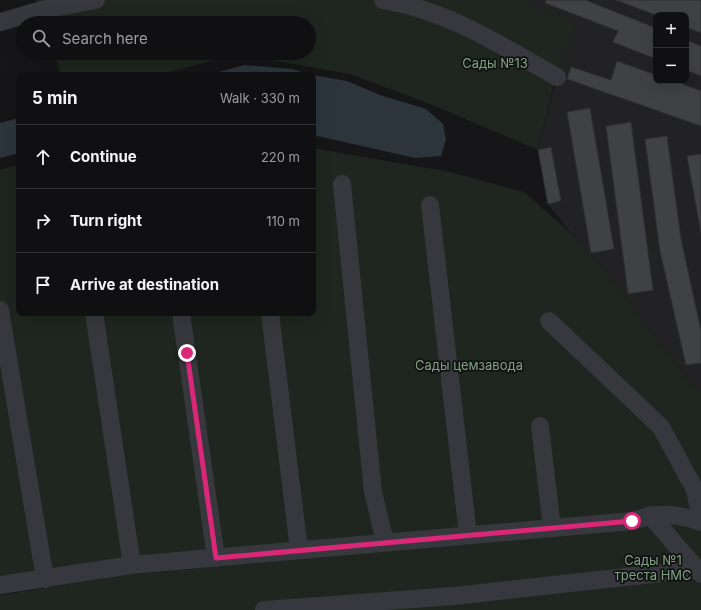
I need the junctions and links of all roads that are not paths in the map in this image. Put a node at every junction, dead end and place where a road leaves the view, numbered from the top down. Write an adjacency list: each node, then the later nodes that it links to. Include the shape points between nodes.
1 (96, 0): 3 (lane)
2 (383, 0): 6 (lane, via 398,2 462,24)
3 (21, 16)
4 (16, 17): 5 (lane)
5 (0, 22)
6 (557, 76)
7 (342, 184): 20 (lane, via 373,492)
8 (430, 205): 19 (lane)
9 (0, 310): 25 (lane)
10 (94, 316): 23 (lane)
11 (181, 316): 22 (lane)
12 (270, 316): 21 (lane)
13 (549, 321): 16 (lane, via 661,427 695,490)
14 (540, 426): 18 (lane)
15 (650, 515): 17 (lane, via 684,516); 18 (lane, via 632,521); 24 (lane)
16 (701, 518)
17 (701, 522)
18 (552, 528): 19 (lane)
19 (468, 535): 20 (lane)
20 (385, 542): 21 (lane)
21 (299, 550): 22 (lane)
22 (216, 558): 23 (lane)
23 (132, 565): 25 (lane)
24 (699, 571): 27 (lane)
25 (45, 579): 26 (lane)
26 (0, 585)
27 (454, 603): 28 (lane)
28 (264, 610)

